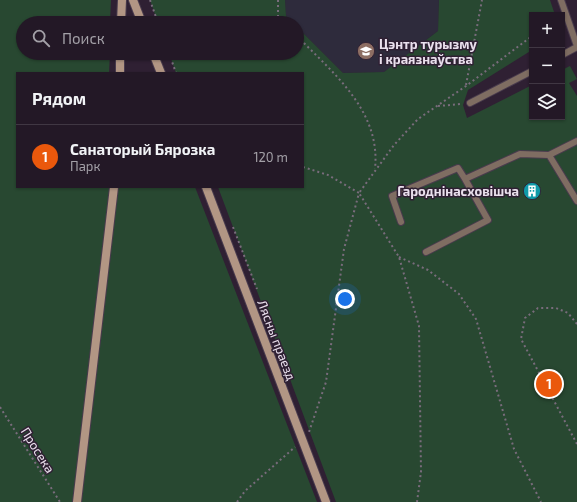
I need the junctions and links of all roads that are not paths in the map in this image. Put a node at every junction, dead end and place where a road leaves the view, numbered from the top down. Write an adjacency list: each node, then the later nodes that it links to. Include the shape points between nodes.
1 (122, 0): 4 (street)
2 (133, 0): 5 (street)
3 (561, 0): 6 (lane)
4 (121, 16)
5 (139, 16)
6 (577, 47): 7 (lane)
7 (565, 53)
8 (120, 60): 10 (street)
9 (156, 60): 11 (street)
10 (120, 72)
11 (161, 72)
12 (529, 72): 13 (lane)
13 (470, 103)
14 (577, 141): 15 (lane)
15 (549, 155): 16 (lane, via 520,154); 19 (lane)
16 (465, 179): 20 (lane, via 458,168 392,196); 21 (lane, via 488,220)
17 (114, 188): 22 (street)
18 (206, 188): 23 (street, Лясны праезд)
19 (577, 201)
20 (401, 222)
21 (426, 252)
22 (78, 502)
23 (326, 502)

